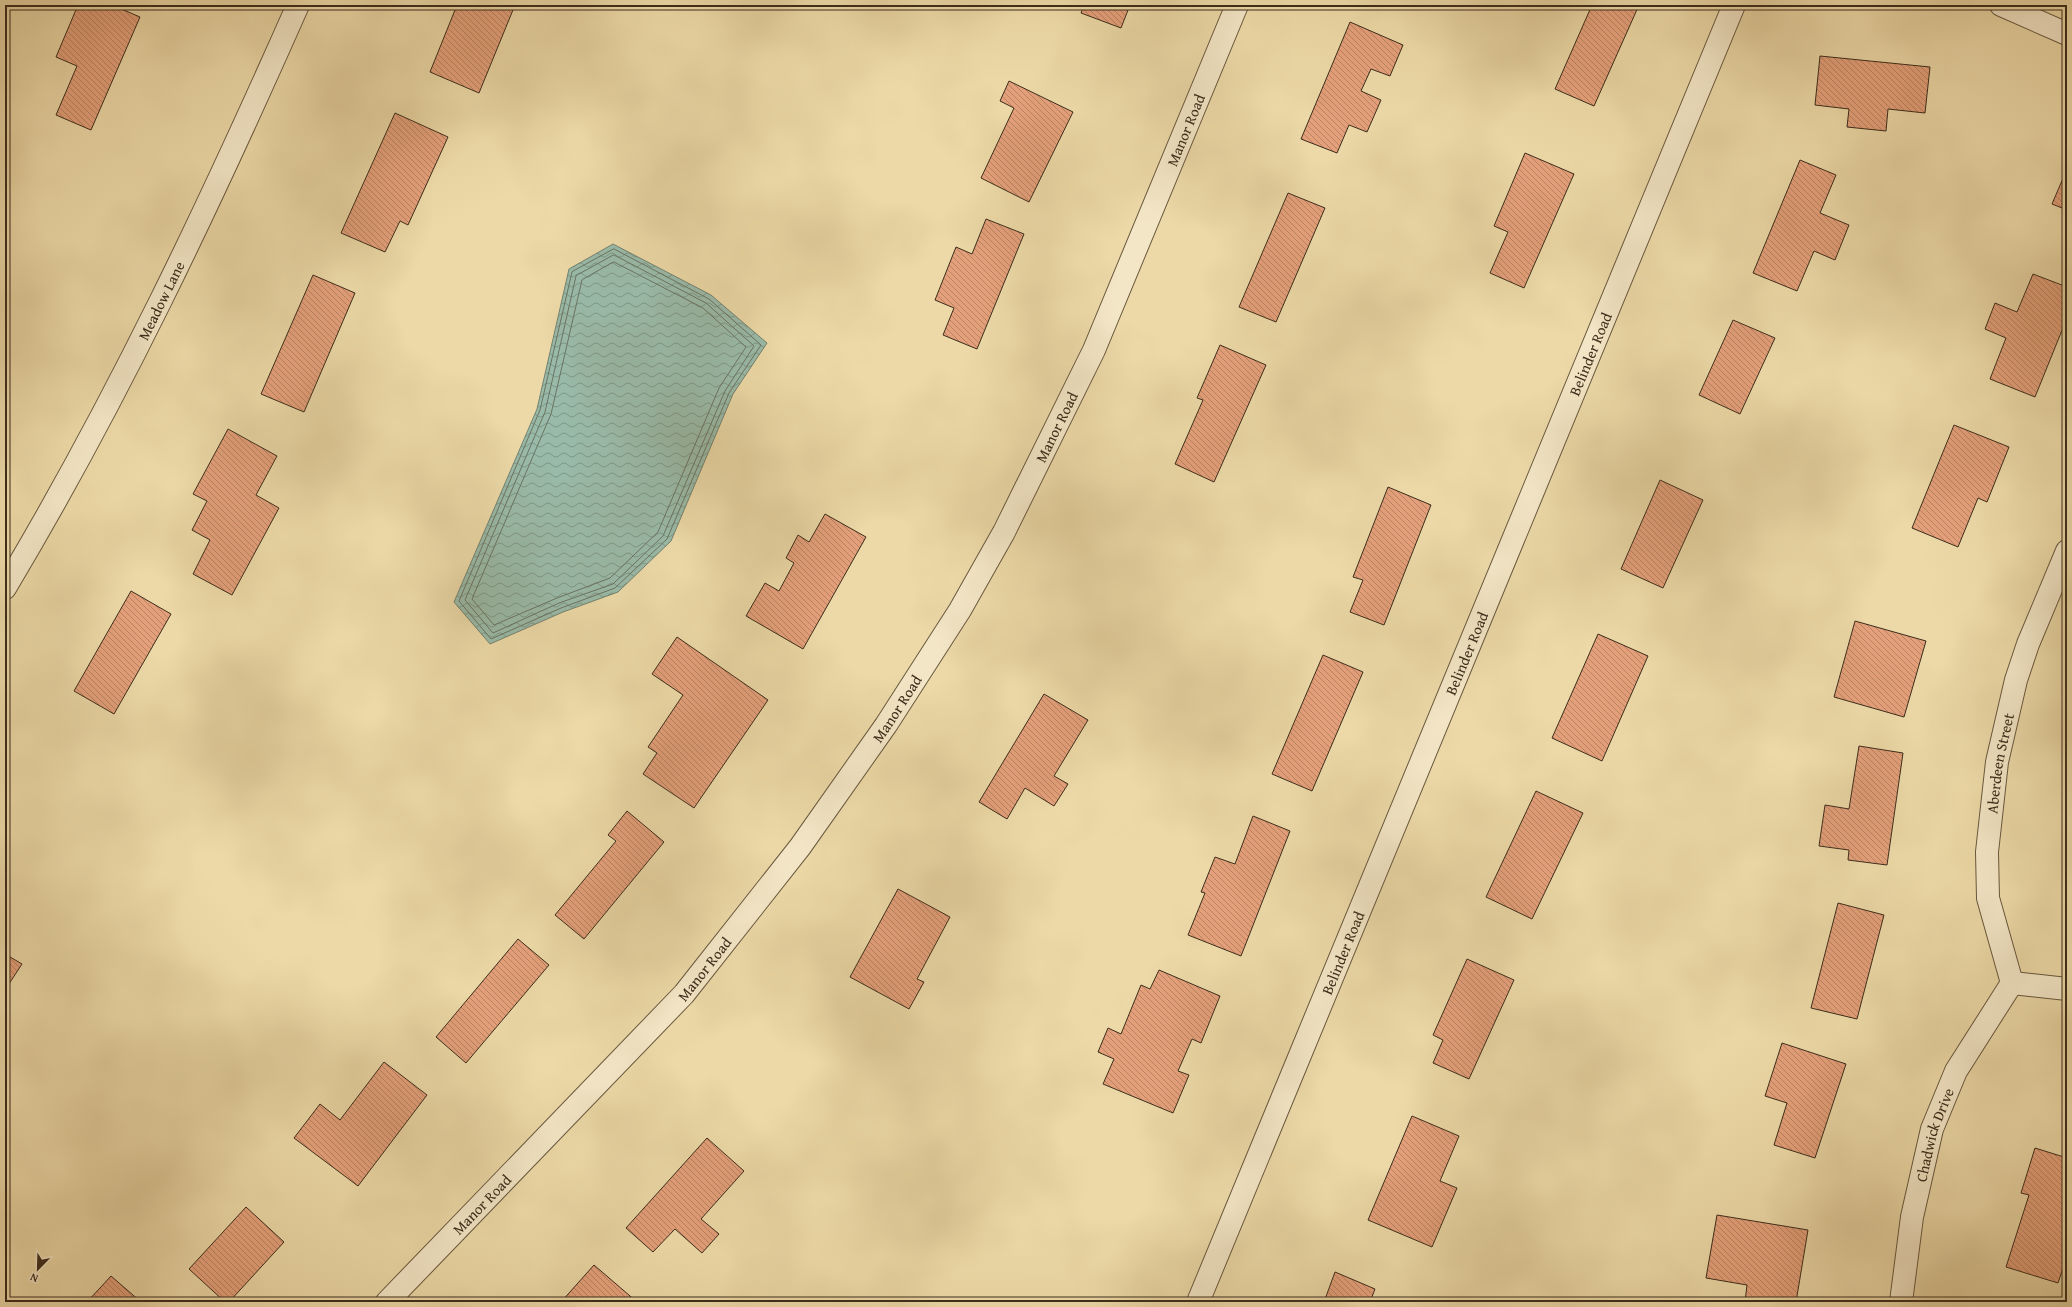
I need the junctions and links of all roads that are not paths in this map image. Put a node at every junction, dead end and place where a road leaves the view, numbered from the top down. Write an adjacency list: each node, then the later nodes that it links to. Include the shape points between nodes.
1 (298, 5): 7 (street, Meadow Lane, via 231,158 159,306)
2 (1238, 5): 10 (street, Manor Road, via 1087,364 1004,532 960,610 886,725 800,847 684,994)
3 (1734, 5): 11 (street, Belinder Road)
4 (2001, 5): 5 (street)
5 (2067, 34)
6 (2067, 551): 8 (street, Aberdeen Street, via 2028,644 2016,680 1997,762 1988,852 1988,898)
7 (5, 588)
8 (2012, 983): 9 (street); 12 (street, Chadwick Drive, via 1956,1071 1932,1129 1912,1217)
9 (2067, 989)
10 (387, 1302)
11 (1198, 1302)
12 (1901, 1302)

